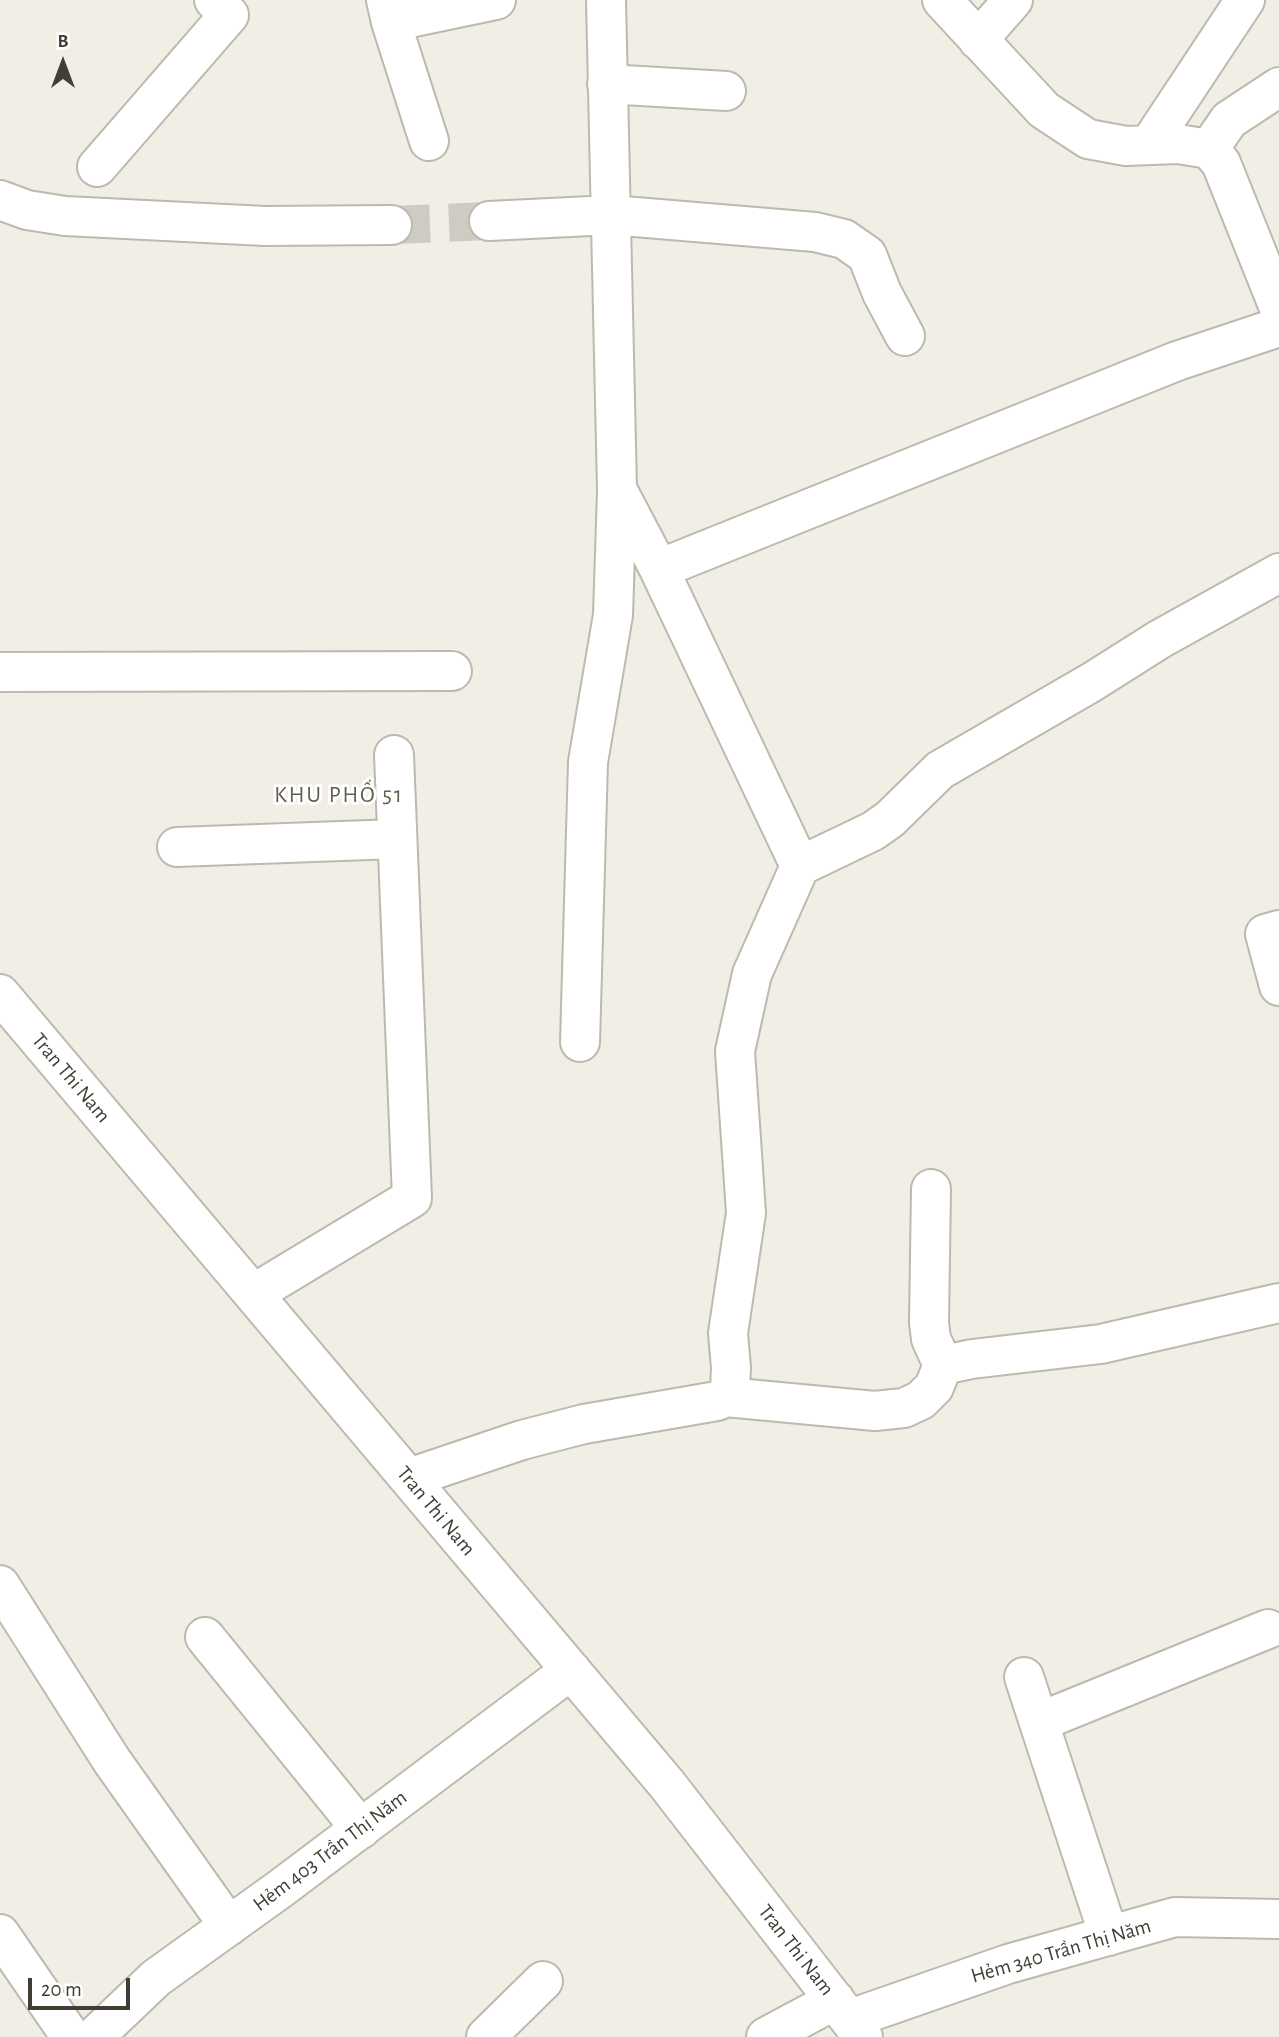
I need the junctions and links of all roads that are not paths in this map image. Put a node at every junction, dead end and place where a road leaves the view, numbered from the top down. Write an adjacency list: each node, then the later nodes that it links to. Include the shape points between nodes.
1 (214, 0): 15 (street, via 229,15)
2 (496, 0): 7 (street)
3 (606, 0): 9 (street)
4 (942, 0): 8 (street)
5 (1013, 0): 8 (street)
6 (1245, 0): 13 (street)
7 (388, 11): 12 (street)
8 (978, 40): 13 (street, via 1044,110 1088,139)
9 (607, 84): 11 (street); 17 (street)
10 (1279, 87): 14 (street, via 1229,120)
11 (726, 90)
12 (429, 141)
13 (1149, 145): 14 (street)
14 (1209, 149): 20 (street, via 1221,163)
15 (97, 167)
16 (0, 200): 19 (street, via 27,211 65,216 265,226)
17 (611, 215): 18 (street); 22 (street, via 815,232 844,239 867,255); 23 (street)
18 (489, 221)
19 (392, 225)
20 (1279, 307)
21 (1279, 327): 24 (street, via 1177,361)
22 (905, 336)
23 (617, 489): 24 (street); 35 (street, via 613,615 588,762)
24 (659, 569): 31 (street)
25 (1279, 573): 31 (street, via 940,770 873,831)
26 (452, 671): 27 (street)
27 (0, 672)
28 (394, 755): 29 (street)
29 (396, 839): 30 (street); 37 (street, via 412,1198)
30 (177, 847)
31 (800, 866): 40 (street, via 752,974 735,1051 746,1213 728,1333 730,1389)
32 (1279, 930): 33 (street, via 1265,934)
33 (1279, 986)
34 (0, 993): 37 (street, Tran Thi Nam)
35 (579, 1042)
36 (931, 1189): 39 (street, via 929,1323)
37 (253, 1294): 41 (street, Tran Thi Nam)
38 (1279, 1303): 39 (street, via 1101,1344)
39 (943, 1365): 40 (street, via 934,1387 904,1408 875,1411)
40 (726, 1397): 41 (street, via 584,1424)
41 (409, 1478): 45 (street, Tran Thi Nam)
42 (0, 1585): 50 (street, via 112,1761)
43 (1268, 1629): 47 (street)
44 (205, 1637): 48 (street)
45 (571, 1670): 48 (street, Hẻm 403 Trần Thị Năm); 54 (street, Tran Thi Nam, via 666,1783)
46 (1024, 1677): 47 (street)
47 (1039, 1722): 52 (street)
48 (361, 1829): 50 (street, Hẻm 403 Trần Thị Năm)
49 (1279, 1919): 52 (street, Hẻm 340 Trần Thị Năm, via 1175,1917)
50 (229, 1926): 56 (street, Hẻm 403 Trần Thị Năm, via 156,1978)
51 (0, 1934): 55 (street)
52 (1109, 1936): 54 (street, Hẻm 340 Trần Thị Năm, via 1008,1964)
53 (544, 1981): 57 (street)
54 (850, 2019): 58 (street, Hẻm 340 Trần Thị Năm)
55 (71, 2037)
56 (94, 2037)
57 (486, 2037)
58 (766, 2037)

